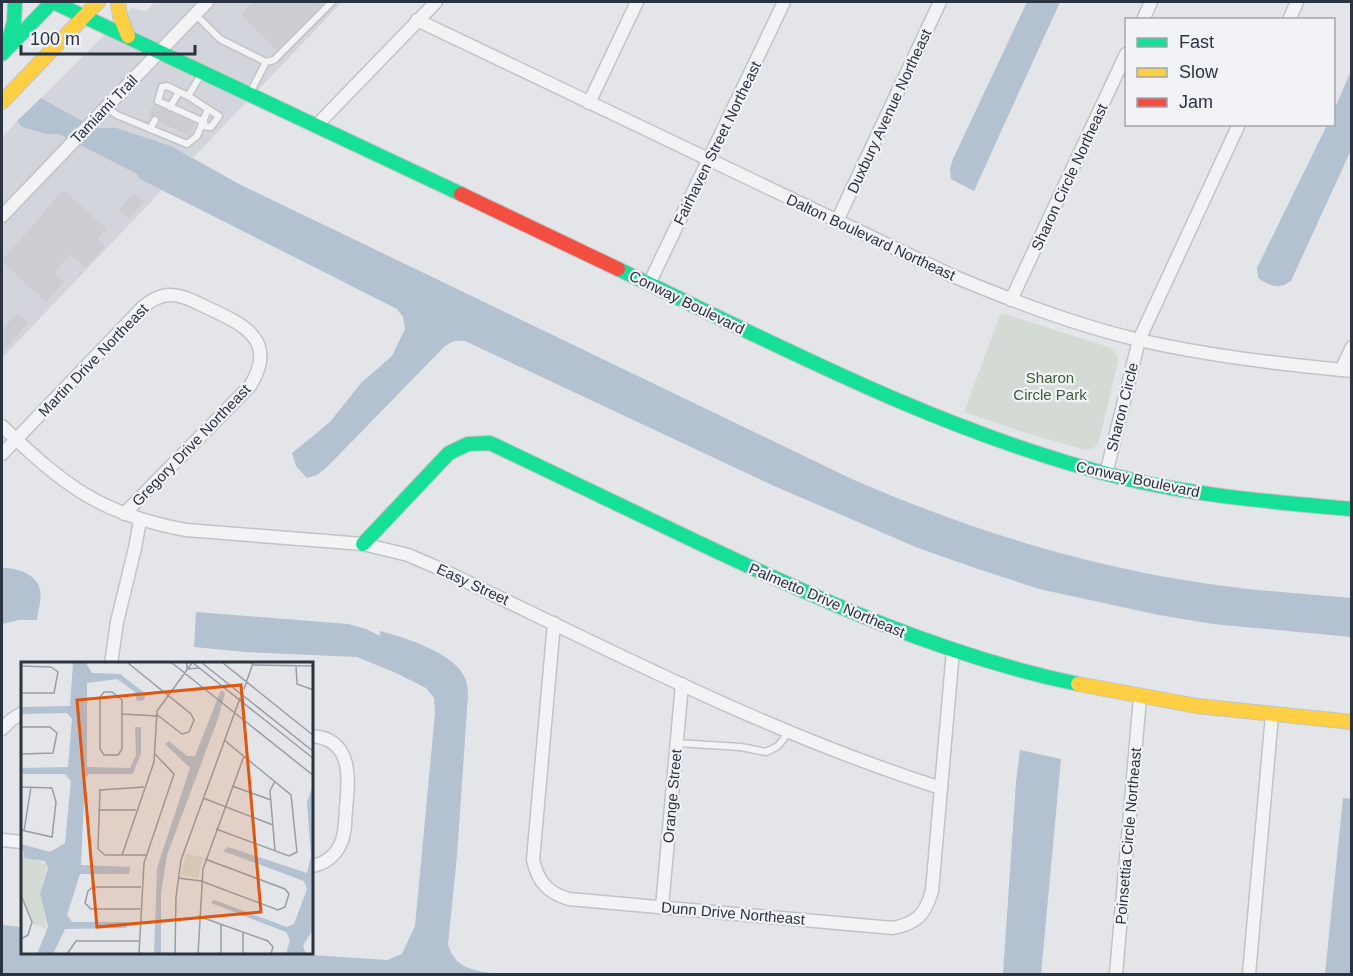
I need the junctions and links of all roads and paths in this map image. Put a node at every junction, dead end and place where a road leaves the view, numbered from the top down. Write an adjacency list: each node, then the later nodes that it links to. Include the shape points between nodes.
1 (15, 2): 20 (street, via 15,22)
2 (53, 2): 14 (street, Conway Boulevard); 20 (street)
3 (98, 2): 14 (street)
4 (118, 2): 18 (street)
5 (207, 2): 13 (street, Tamiami Trail)
6 (332, 2): 22 (lane, via 274,60)
7 (435, 2): 17 (street)
8 (638, 2): 28 (street)
9 (784, 2): 39 (street, Fairhaven Street Northeast)
10 (940, 2): 41 (street, Duxbury Avenue Northeast)
11 (1151, 2): 15 (street)
12 (1297, 2): 16 (street)
13 (195, 14): 19 (street, Tamiami Trail); 22 (lane, via 220,39)
14 (85, 15): 18 (street, Conway Boulevard); 27 (street)
15 (1144, 18)
16 (1290, 18)
17 (417, 20): 28 (street, Dalton Boulevard Northeast); 34 (street)
18 (128, 36): 19 (street, Conway Boulevard)
19 (160, 51): 23 (street, Conway Boulevard); 30 (street, Tamiami Trail)
20 (4, 52)
21 (1125, 56): 43 (street, Sharon Circle Northeast)
22 (266, 62): 25 (lane)
23 (203, 71): 25 (street, Conway Boulevard); 26 (lane)
24 (179, 92): 26 (lane); 29 (lane); 29 (lane, via 162,87 158,101)
25 (250, 93): 34 (street, Conway Boulevard)
26 (188, 96): 31 (lane)
27 (2, 102)
28 (589, 103): 39 (street, Dalton Boulevard Northeast)
29 (166, 106): 33 (lane)
30 (106, 108): 36 (lane); 40 (street, Tamiami Trail)
31 (208, 109): 33 (lane); 33 (lane, via 219,116 211,127)
32 (155, 120): 36 (lane)
33 (203, 124): 38 (lane, via 187,144)
34 (317, 125): 42 (street, Conway Boulevard)
35 (1238, 126): 45 (street)
36 (150, 129): 38 (lane)
37 (178, 131): 38 (lane)
38 (174, 138)
39 (708, 160): 41 (street, Dalton Boulevard Northeast); 42 (street, Fairhaven Street Northeast)
40 (2, 216)
41 (837, 221): 43 (street, Dalton Boulevard Northeast)
42 (649, 284): 51 (street, Conway Boulevard, via 945,422 1025,451)
43 (1011, 300): 45 (street, Dalton Boulevard Northeast)
44 (197, 303): 49 (street, Martin Drive Northeast, via 183,296 154,298); 53 (street, Gregory Drive Northeast, via 250,331 260,350 259,372 250,386)
45 (1138, 340): 47 (street, Dalton Boulevard Northeast, via 1241,360); 51 (street, Sharon Circle)
46 (1352, 347): 47 (street)
47 (1346, 370)
48 (2, 426): 49 (street, Easy Street)
49 (15, 439): 50 (street, Martin Drive Northeast); 53 (street, Easy Street, via 56,477 88,498)
50 (2, 454)
51 (1106, 474): 52 (street, Conway Boulevard, via 1221,496)
52 (1352, 509)
53 (124, 514): 54 (street, Easy Street)
54 (140, 520): 55 (street, Easy Street, via 186,530); 58 (street, Gregory Drive Northeast)
55 (363, 544): 56 (street, Easy Street, via 422,560); 57 (street, Palmetto Drive Northeast, via 449,453 476,441 490,443 798,590)
56 (554, 623): 59 (street, Easy Street); 72 (street, Dunn Drive Northeast, via 533,860 536,874 544,887 569,899)
57 (953, 650): 60 (street, Palmetto Drive Northeast, via 1049,678); 68 (street, Dunn Drive Northeast)
58 (111, 662)
59 (682, 684): 65 (street, Easy Street); 67 (street, Orange Street)
60 (1140, 697): 62 (street, Palmetto Drive Northeast); 73 (street, Poinsettia Circle Northeast)
61 (21, 715): 64 (street)
62 (1272, 715): 63 (street, Palmetto Drive Northeast); 74 (street)
63 (1352, 722)
64 (2, 729)
65 (788, 733): 67 (lane, via 766,752); 68 (street, Easy Street)
66 (314, 737): 71 (street, via 331,742 341,752 348,765 349,779 340,845 332,857)
67 (676, 743): 72 (street, Orange Street)
68 (941, 788): 72 (street, Dunn Drive Northeast, via 932,891 924,911 907,925 893,928)
69 (2, 840): 70 (street)
70 (21, 842)
71 (314, 866)
72 (662, 907)
73 (1116, 975)
74 (1249, 975)

